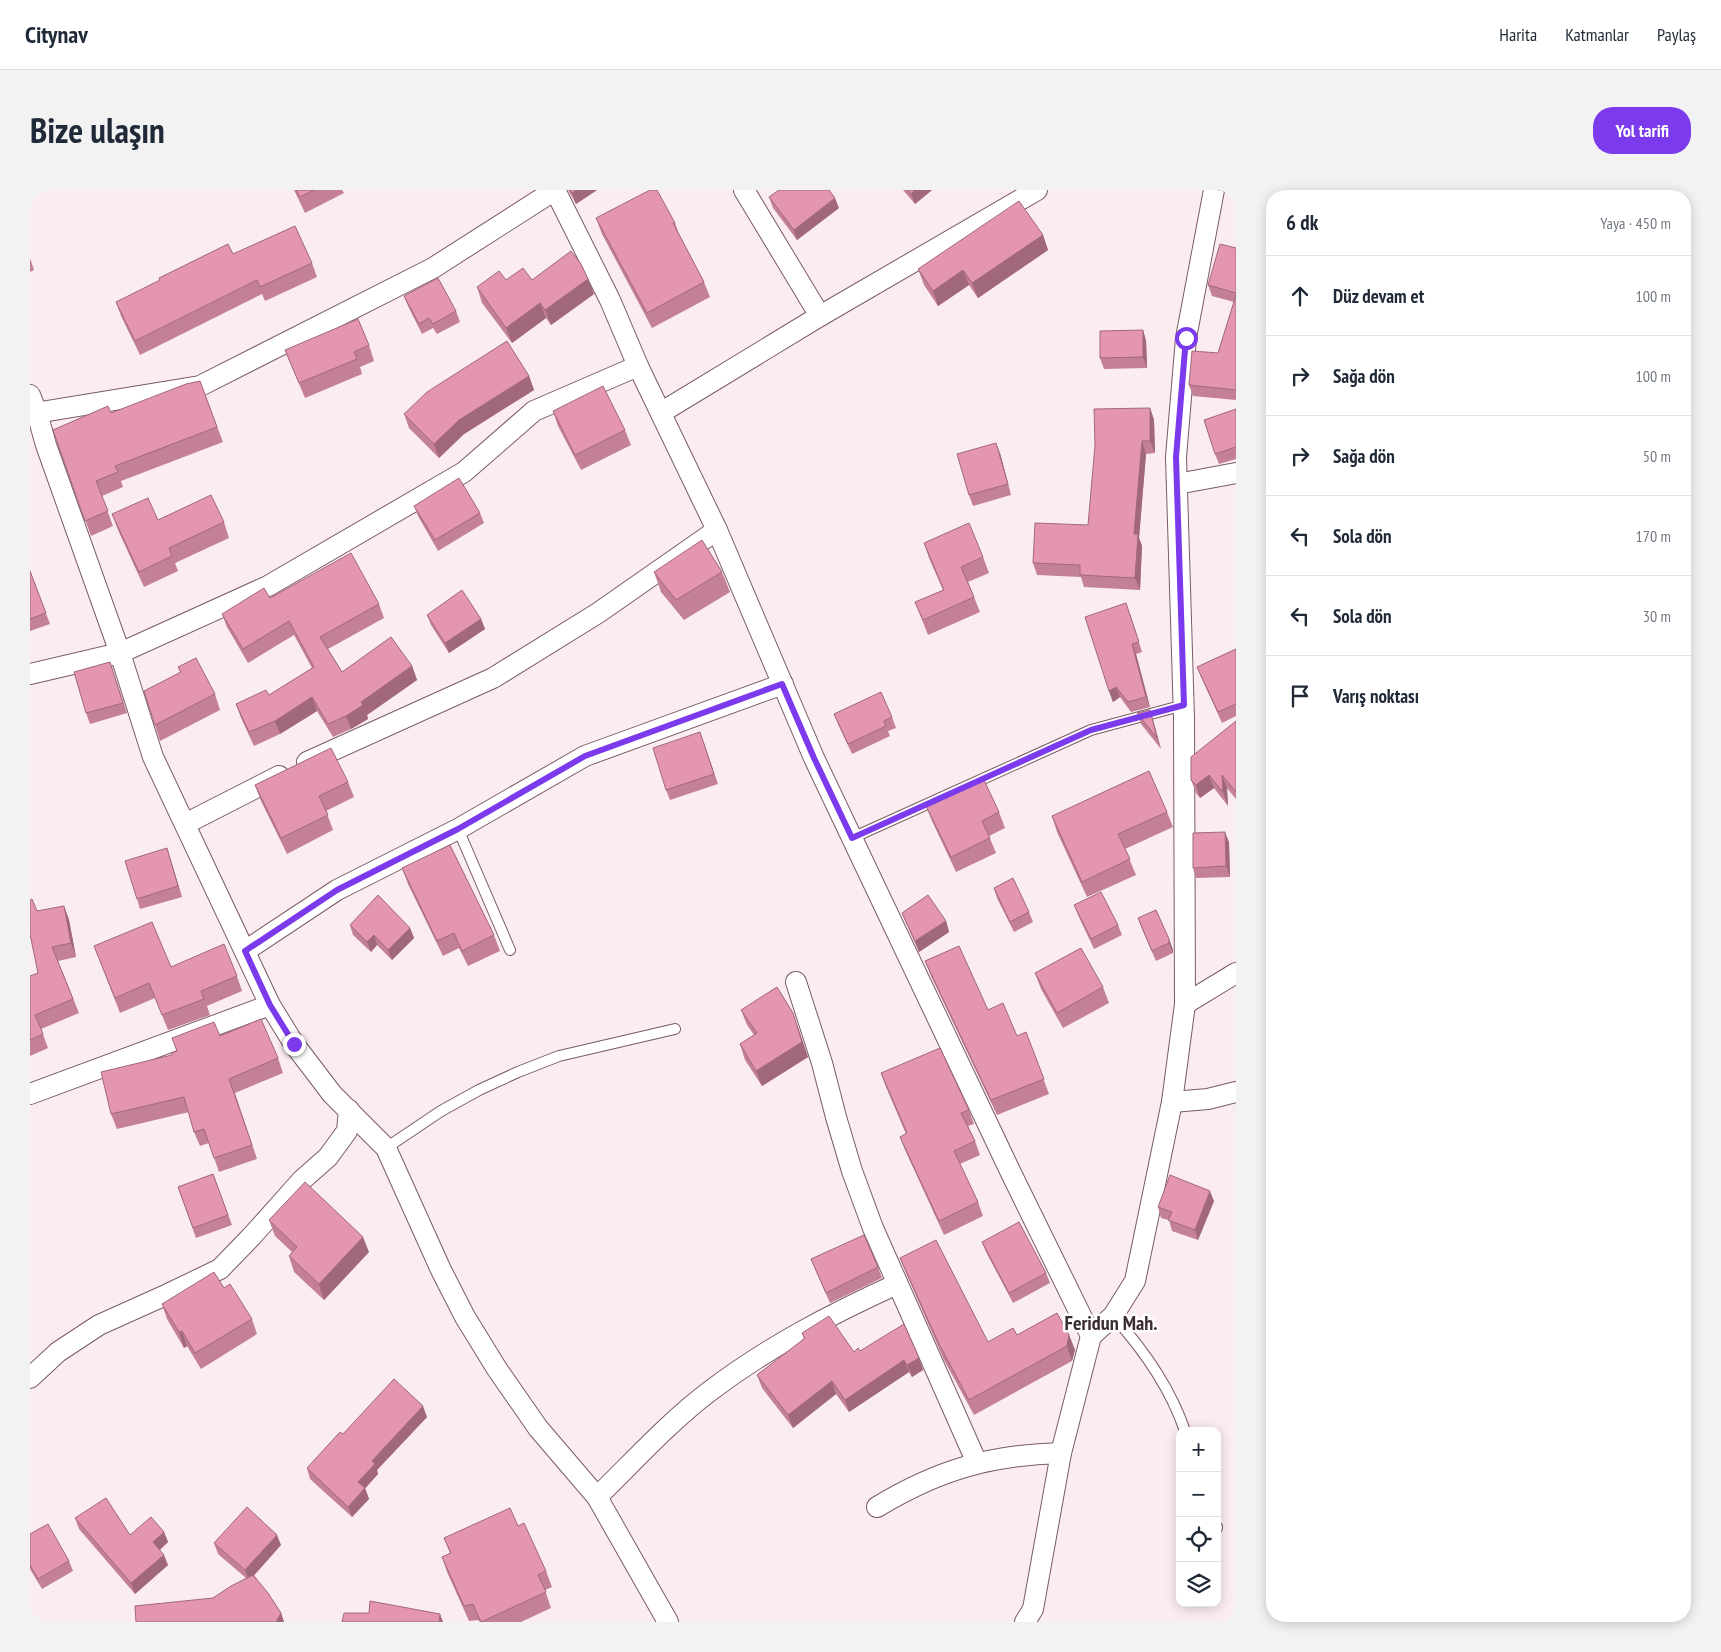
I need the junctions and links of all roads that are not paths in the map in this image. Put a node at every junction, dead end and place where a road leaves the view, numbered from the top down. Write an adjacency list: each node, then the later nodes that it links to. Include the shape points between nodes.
1 (555, 190): 6 (street, via 610,300); 7 (street, via 433,268 200,386)
2 (744, 190): 5 (street)
3 (1214, 190): 10 (street, via 1186,338 1176,457)
4 (1024, 193): 5 (street)
5 (820, 316): 8 (street)
6 (638, 366): 8 (street); 12 (street, via 534,410 464,472 268,586)
7 (32, 407): 12 (street)
8 (662, 412): 11 (street)
9 (1236, 473): 10 (street)
10 (1177, 484): 15 (street)
11 (717, 530): 14 (street); 16 (street, via 598,613 493,678 297,767)
12 (120, 653): 13 (street); 16 (street, via 153,757)
13 (30, 674)
14 (782, 684): 17 (street, via 585,756); 18 (street)
15 (1184, 705): 18 (lane, via 1091,730); 23 (street)
16 (185, 824): 20 (street)
17 (458, 829): 19 (lane); 20 (street, via 337,890)
18 (852, 838): 33 (street)
19 (510, 950)
20 (245, 951): 24 (street)
21 (1236, 974): 23 (street)
22 (796, 982): 31 (street, via 852,1171)
23 (1185, 1004): 28 (street)
24 (270, 1005): 27 (street); 29 (street, via 294,1044 332,1094)
25 (675, 1029): 30 (lane, via 559,1056 518,1072 441,1111)
26 (1236, 1092): 28 (street, via 1208,1099)
27 (30, 1094)
28 (1172, 1102): 32 (street, via 1135,1281)
29 (349, 1110): 30 (street); 34 (street, via 347,1131 328,1158 302,1180 220,1268 99,1325 58,1352)
30 (386, 1148): 38 (street, via 441,1270 497,1370 538,1428)
31 (897, 1284): 37 (street); 38 (street, via 809,1327 742,1368 678,1418)
32 (1113, 1316): 33 (street); 35 (lane, via 1156,1370)
33 (1091, 1336): 36 (street)
34 (30, 1378)
35 (1184, 1427)
36 (1061, 1453): 37 (street, via 1004,1457); 41 (street, via 1033,1609)
37 (977, 1463): 39 (street, via 925,1481)
38 (597, 1497): 40 (street)
39 (877, 1507)
40 (668, 1622)
41 (1026, 1622)

